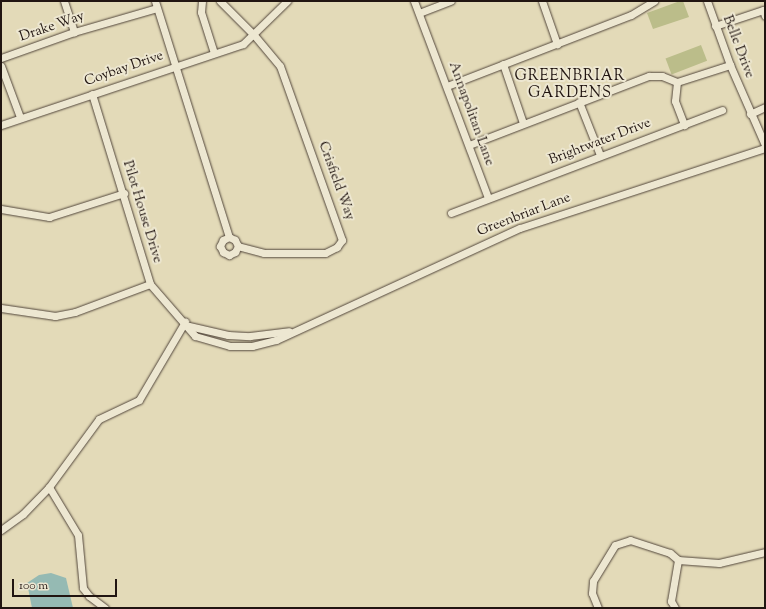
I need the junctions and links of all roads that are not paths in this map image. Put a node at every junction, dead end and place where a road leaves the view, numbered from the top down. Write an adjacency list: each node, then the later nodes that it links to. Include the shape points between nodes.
1 (64, 1): 15 (street)
2 (202, 1): 18 (street, via 201,12)
3 (220, 1): 16 (street)
4 (287, 1): 16 (street, Coybay Drive)
5 (414, 1): 12 (street, Annapolitan Lane)
6 (451, 1): 12 (street)
7 (542, 1): 17 (street)
8 (654, 1): 10 (street)
9 (707, 1): 14 (street, Belle Drive)
10 (642, 3): 17 (street, via 631,15)
11 (156, 5): 15 (street, Drake Way); 23 (street, Crisfield Way)
12 (419, 13): 25 (street, Annapolitan Lane)
13 (765, 16): 14 (street, via 763,10)
14 (715, 26): 21 (street, Belle Drive)
15 (74, 32): 19 (street, Drake Way)
16 (254, 35): 18 (street, Coybay Drive, via 243,44); 43 (street, Crisfield Way, via 280,66 342,240 337,247 325,253 264,253)
17 (557, 44): 20 (street)
18 (214, 53): 23 (street, Coybay Drive)
19 (1, 58)
20 (503, 64): 25 (street); 32 (street)
21 (730, 65): 24 (street); 30 (street, Belle Drive)
22 (1, 66): 31 (street)
23 (174, 66): 26 (street, Coybay Drive); 42 (street, Crisfield Way)
24 (677, 82): 27 (street, via 662,76 650,76); 34 (street, via 675,101)
25 (447, 86): 35 (street, Annapolitan Lane)
26 (92, 94): 31 (street, Coybay Drive); 38 (street, Pilot House Drive)
27 (579, 102): 32 (street); 37 (street)
28 (765, 107): 30 (street)
29 (722, 110): 34 (street, Brightwater Drive)
30 (750, 114): 36 (street, Belle Drive)
31 (20, 117): 33 (street, Coybay Drive)
32 (524, 123): 35 (street)
33 (1, 125)
34 (684, 125): 37 (street, Brightwater Drive)
35 (469, 145): 39 (street, Annapolitan Lane)
36 (765, 147): 47 (street, Greenbriar Lane, via 520,228)
37 (600, 155): 39 (street, Brightwater Drive)
38 (124, 193): 40 (street, via 49,217); 44 (street, Pilot House Drive)
39 (488, 198): 41 (street)
40 (1, 209)
41 (450, 213)
42 (229, 237): 43 (street, Crisfield Way, via 235,240); 43 (street, via 223,240 220,246 223,252 229,255 236,252)
43 (238, 246)
44 (150, 284): 45 (street, via 75,312 55,316); 46 (street, Pilot House Drive)
45 (1, 308)
46 (187, 324): 47 (street, via 228,335 250,336); 47 (street, Pilot House Drive, via 195,336 230,346 252,346 276,340); 48 (street, via 139,400 99,419)
47 (301, 328)
48 (49, 487): 49 (street, via 23,514); 52 (street, via 78,535 84,588 89,596)
49 (1, 530)
50 (765, 552): 51 (street, via 719,562)
51 (678, 560): 53 (street, via 670,553 630,540 615,545 593,581 592,593); 54 (street, via 671,601)
52 (105, 608)
53 (598, 608)
54 (675, 608)

